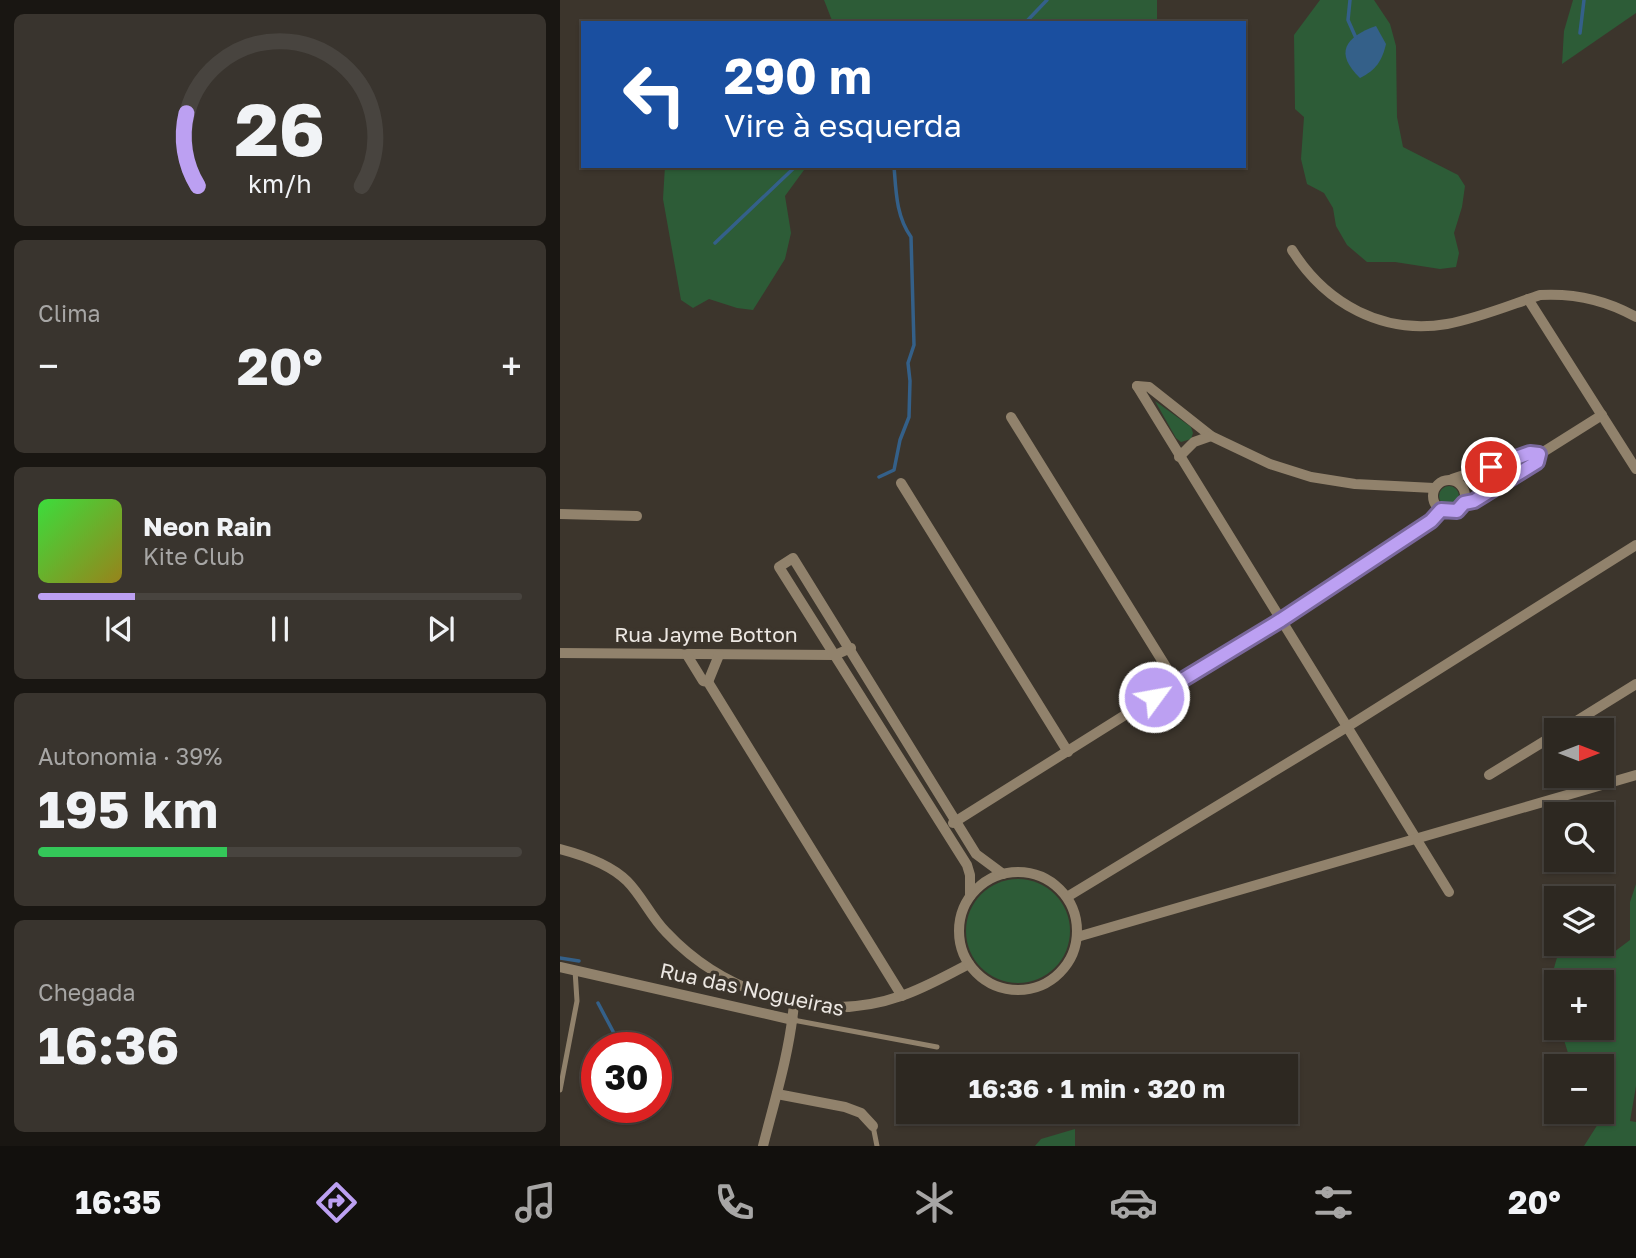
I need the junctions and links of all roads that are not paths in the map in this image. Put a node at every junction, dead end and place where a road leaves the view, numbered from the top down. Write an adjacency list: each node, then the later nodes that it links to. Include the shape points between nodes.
1 (1292, 250): 2 (street, via 1310,276 1333,297 1389,323 1420,327 1450,323)
2 (1528, 299): 3 (street, via 1554,294 1582,297); 4 (street)
3 (1636, 317)
4 (1602, 415): 7 (street); 9 (street)
5 (1011, 417): 25 (street)
6 (1211, 436): 8 (street, via 1194,442); 8 (street, via 1149,387 1137,386); 12 (street, via 1250,456 1311,477)
7 (1539, 454): 10 (street); 13 (street, via 1537,462)
8 (1180, 457): 18 (street)
9 (1636, 469)
10 (1452, 479): 12 (street); 13 (street, via 1464,488)
11 (901, 483): 30 (street)
12 (1434, 488): 14 (street, via 1433,498)
13 (1464, 503): 14 (street, via 1457,511)
14 (1441, 510): 18 (street)
15 (560, 514): 16 (street)
16 (638, 516)
17 (1636, 545): 28 (street)
18 (1281, 620): 25 (street); 28 (street)
19 (851, 648): 23 (street, Rua Jayme Botton); 23 (street, via 793,558 779,567); 33 (street)
20 (560, 653): 21 (street, Rua Jayme Botton)
21 (687, 654): 22 (street, Rua Jayme Botton); 24 (street)
22 (719, 655): 23 (street, Rua Jayme Botton); 24 (street)
23 (835, 655): 34 (street)
24 (708, 682): 45 (street)
25 (1176, 683): 30 (street)
26 (1636, 684): 27 (street)
27 (1581, 718)
28 (1348, 727): 35 (street); 40 (street)
29 (1544, 741): 31 (street)
30 (1068, 752): 33 (street)
31 (1489, 775)
32 (1636, 775): 35 (street)
33 (957, 822): 34 (street); 37 (street, via 976,854)
34 (944, 828): 39 (street, via 967,865)
35 (1416, 839): 38 (street); 41 (street)
36 (560, 849): 46 (street, via 595,861 627,881 663,929 706,966 756,992)
37 (1003, 874): 39 (street, via 985,882); 40 (street, via 1024,872 1043,877)
38 (1449, 892)
39 (970, 897): 42 (street, via 959,925)
40 (1066, 897): 41 (street, via 1075,916)
41 (1077, 937): 42 (street, via 1071,957 1059,973 1032,988 1012,990 993,984)
42 (969, 964): 45 (street)
43 (560, 967): 44 (street, Rua das Nogueiras)
44 (575, 970): 47 (street, Rua das Nogueiras); 49 (lane, via 578,1001)
45 (902, 996): 46 (street, via 847,1006)
46 (794, 1003): 47 (street)
47 (793, 1020): 48 (lane, Rua das Nogueiras); 50 (street)
48 (937, 1047)
49 (560, 1090)
50 (777, 1094): 51 (street, via 845,1107 861,1113); 52 (street)
51 (873, 1126): 53 (lane)
52 (763, 1146)
53 (877, 1146)

